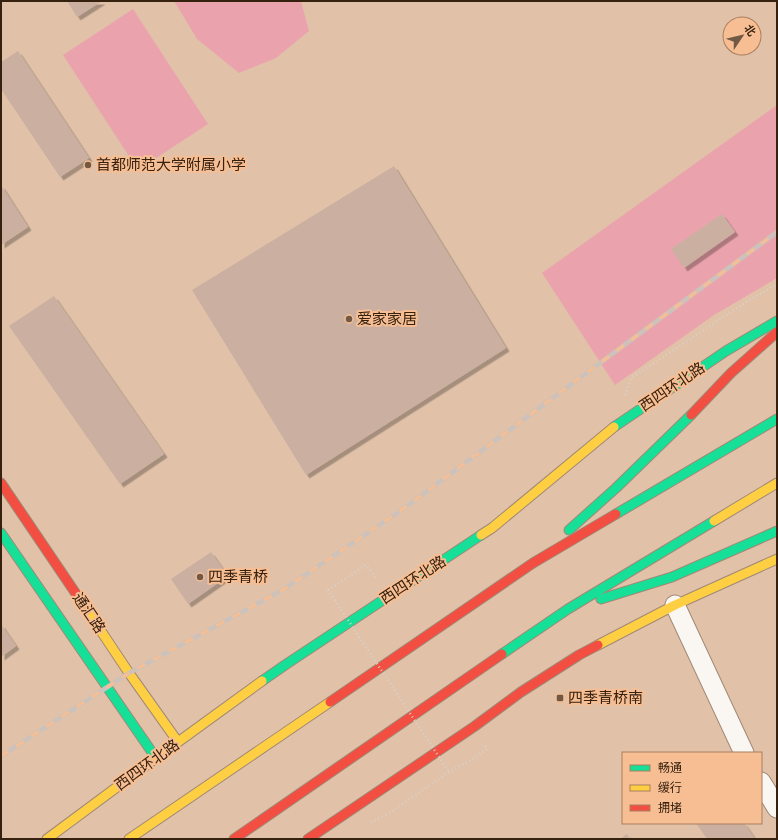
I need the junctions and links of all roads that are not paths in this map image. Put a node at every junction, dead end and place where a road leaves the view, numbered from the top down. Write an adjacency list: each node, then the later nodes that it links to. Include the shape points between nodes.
1 (777, 321): 12 (main road, 西四环北路, via 726,351 612,428 492,528 285,665)
2 (777, 332): 9 (main road, via 730,373 616,488)
3 (777, 419): 9 (main road)
4 (1, 483): 12 (main road, 通汇路)
5 (777, 483): 11 (main road)
6 (777, 531): 11 (main road, via 672,577)
7 (1, 533): 14 (main road, 通汇路)
8 (777, 559): 10 (main road)
9 (533, 563): 18 (main road)
10 (675, 605): 13 (street); 20 (main road, via 544,676)
11 (568, 609): 19 (main road)
12 (178, 742): 14 (main road, 西四环北路)
13 (744, 752)
14 (156, 758): 17 (main road, 西四环北路)
15 (762, 784): 16 (street)
16 (777, 808)
17 (47, 839)
18 (129, 839)
19 (234, 839)
20 (308, 839)

